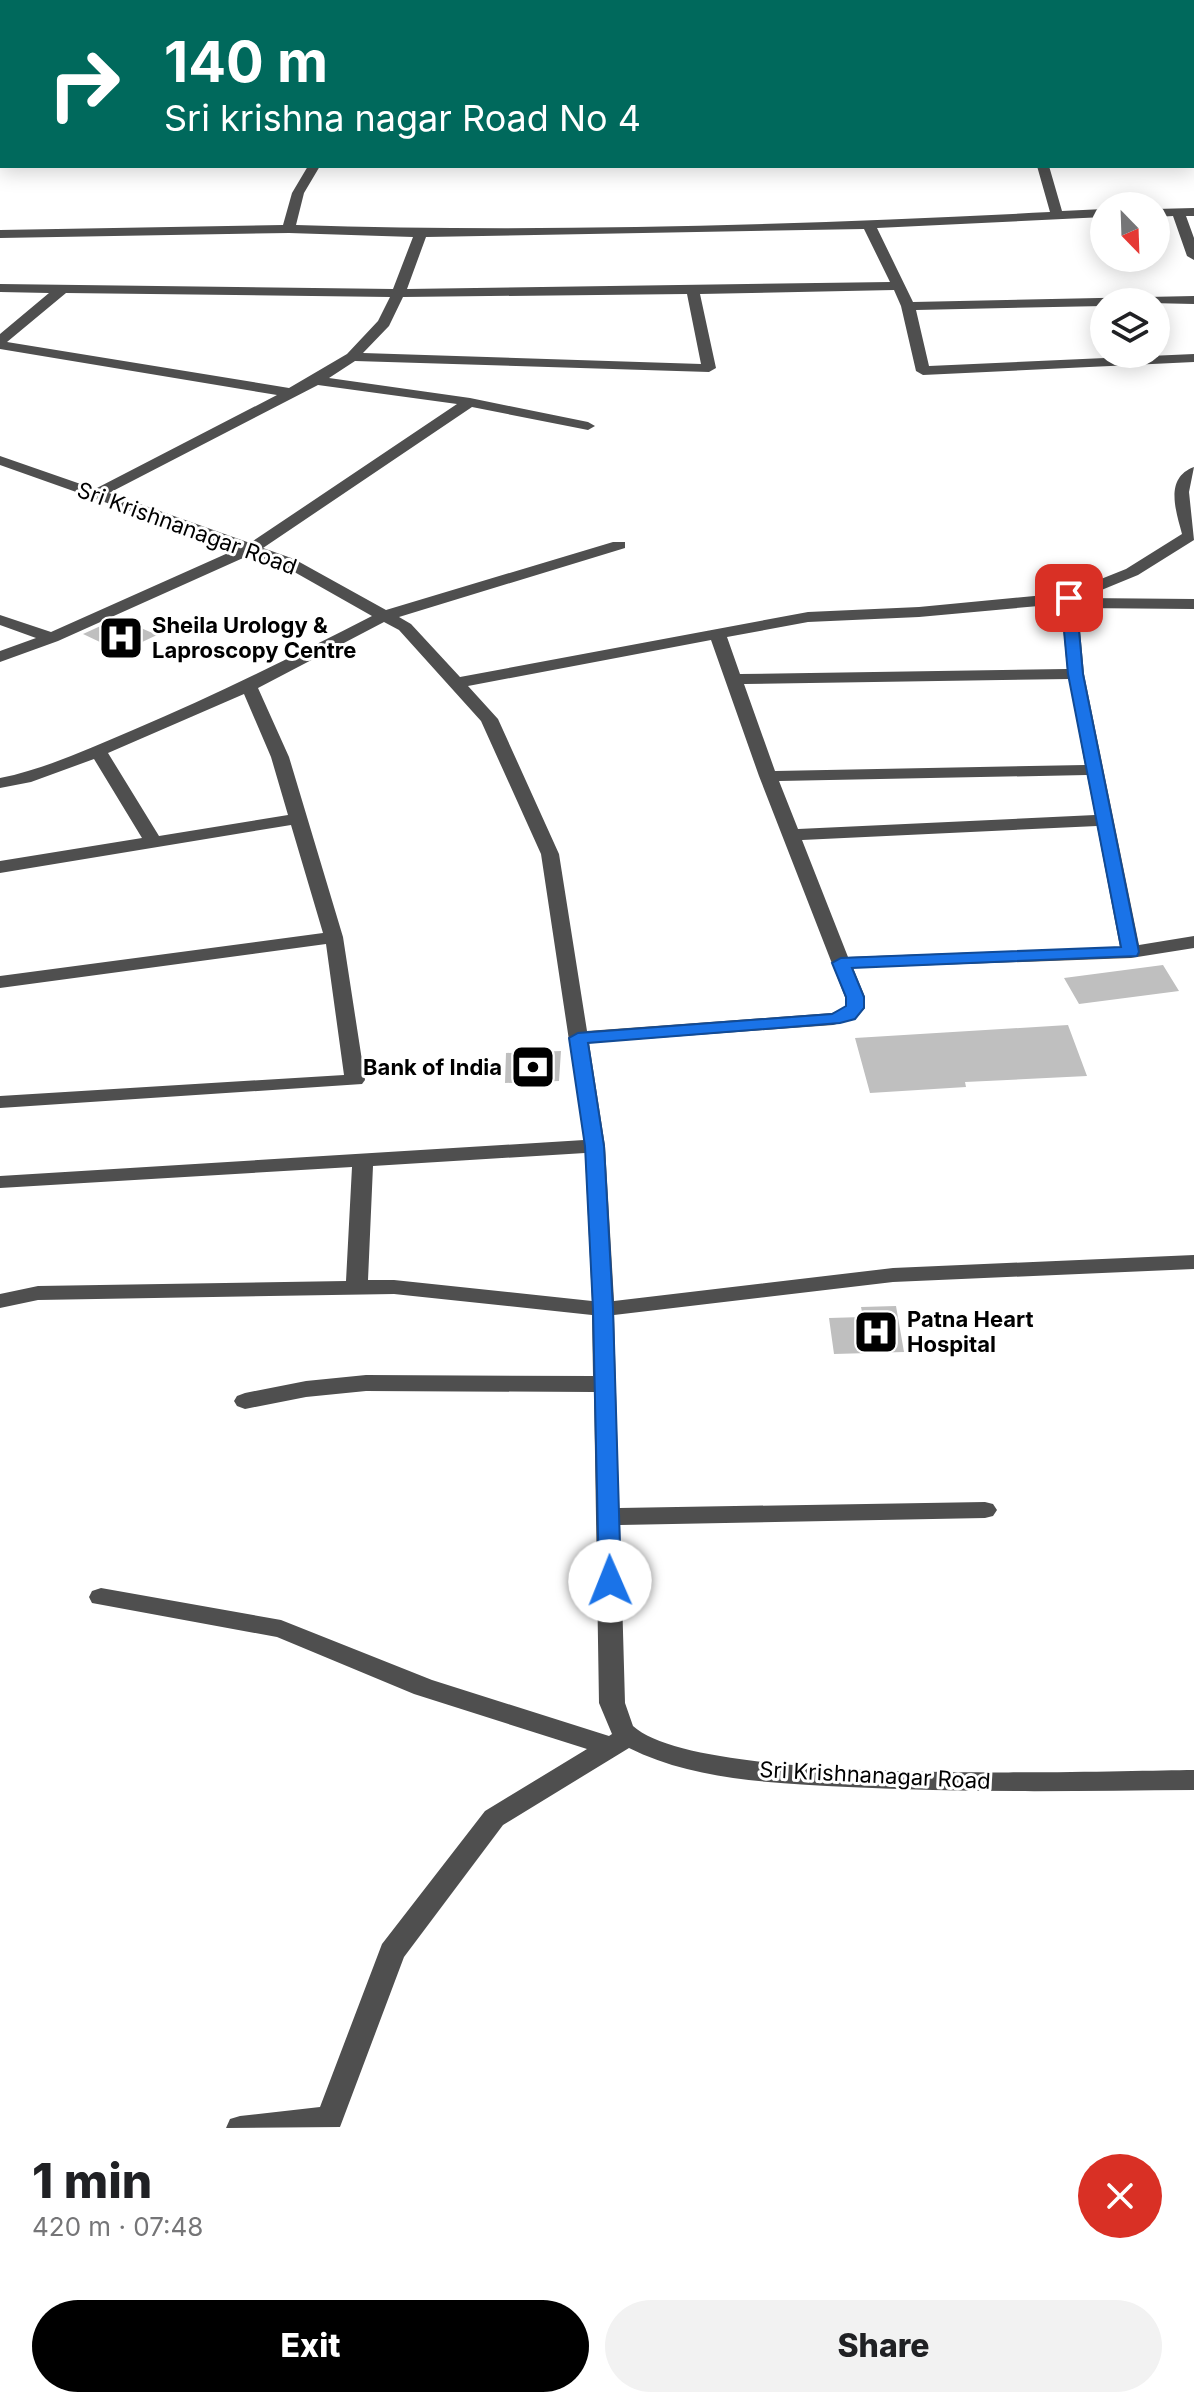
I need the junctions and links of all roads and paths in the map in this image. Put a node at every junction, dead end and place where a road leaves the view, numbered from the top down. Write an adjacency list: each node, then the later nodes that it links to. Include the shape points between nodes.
1 (313, 168): 9 (street, via 298,193)
2 (1044, 168): 7 (street)
3 (1194, 212): 5 (street)
4 (1170, 213): 5 (street)
5 (1178, 213): 12 (street)
6 (1090, 214): 7 (street)
7 (1057, 215): 8 (street)
8 (869, 225): 10 (street); 13 (street)
9 (289, 229): 10 (street); 11 (street)
10 (421, 233): 17 (street)
11 (0, 234)
12 (1194, 256)
13 (901, 286): 16 (street); 19 (street)
14 (0, 288): 15 (street)
15 (62, 289): 17 (street); 20 (street)
16 (693, 291): 17 (street); 21 (street, via 709,368)
17 (400, 293): 21 (street, via 384,323)
18 (1194, 300): 19 (street)
19 (908, 306): 22 (street, via 923,371)
20 (0, 343): 24 (street)
21 (352, 357): 23 (street)
22 (1194, 358)
23 (316, 380): 24 (street); 25 (street)
24 (288, 392): 29 (street)
25 (470, 402): 26 (street); 32 (street)
26 (588, 426)
27 (0, 460): 29 (street, Sri Krishnanagar Road)
28 (1194, 472): 30 (street, via 1180,488)
29 (96, 494): 32 (street, Sri Krishnanagar Road)
30 (1192, 538): 33 (street)
31 (619, 545): 35 (street)
32 (253, 548): 35 (street, Sri Krishnanagar Road); 38 (street)
33 (1069, 600): 34 (street); 37 (street, via 808,617); 40 (street)
34 (1194, 604)
35 (384, 616): 42 (street, Sri Krishnanagar Road, via 405,627); 43 (street)
36 (0, 620): 38 (street)
37 (718, 636): 41 (street); 42 (street)
38 (52, 638): 39 (street)
39 (0, 657)
40 (1076, 674): 41 (street); 45 (street)
41 (734, 679): 46 (street)
42 (456, 683): 58 (street, Sri Krishnanagar Road, via 489,719 550,854)
43 (249, 686): 44 (street); 48 (street, via 280,757)
44 (98, 751): 47 (street); 51 (street)
45 (1095, 770): 46 (street); 49 (street)
46 (768, 776): 50 (street)
47 (0, 783)
48 (296, 819): 51 (street); 53 (street)
49 (1104, 820): 50 (street); 55 (street)
50 (791, 835): 56 (street)
51 (154, 843): 52 (street)
52 (0, 867)
53 (334, 937): 57 (street); 59 (street, via 355,1080)
54 (1194, 942): 55 (street)
55 (1131, 952): 56 (street)
56 (841, 963): 58 (street, via 855,997 848,1015)
57 (0, 982)
58 (578, 1038): 60 (street, Sri Krishnanagar Road)
59 (0, 1102)
60 (595, 1146): 61 (street); 66 (street, Sri Krishnanagar Road)
61 (363, 1161): 62 (street); 64 (street)
62 (0, 1182)
63 (1194, 1262): 66 (street, via 893,1275)
64 (357, 1287): 65 (street, via 38,1293); 66 (street)
65 (0, 1301)
66 (603, 1309): 67 (street, Sri Krishnanagar Road)
67 (605, 1384): 68 (street, via 366,1383); 70 (street, Sri Krishnanagar Road)
68 (245, 1401)
69 (985, 1510): 70 (street)
70 (609, 1517): 72 (street, Sri Krishnanagar Road, via 612,1703)
71 (101, 1597): 72 (street, via 281,1629 423,1687)
72 (619, 1742): 73 (street, Sri Krishnanagar Road, via 774,1773 1001,1781); 74 (street, via 494,1818 392,1952)
73 (1194, 1780)
74 (332, 2123): 75 (street)
75 (240, 2128)

